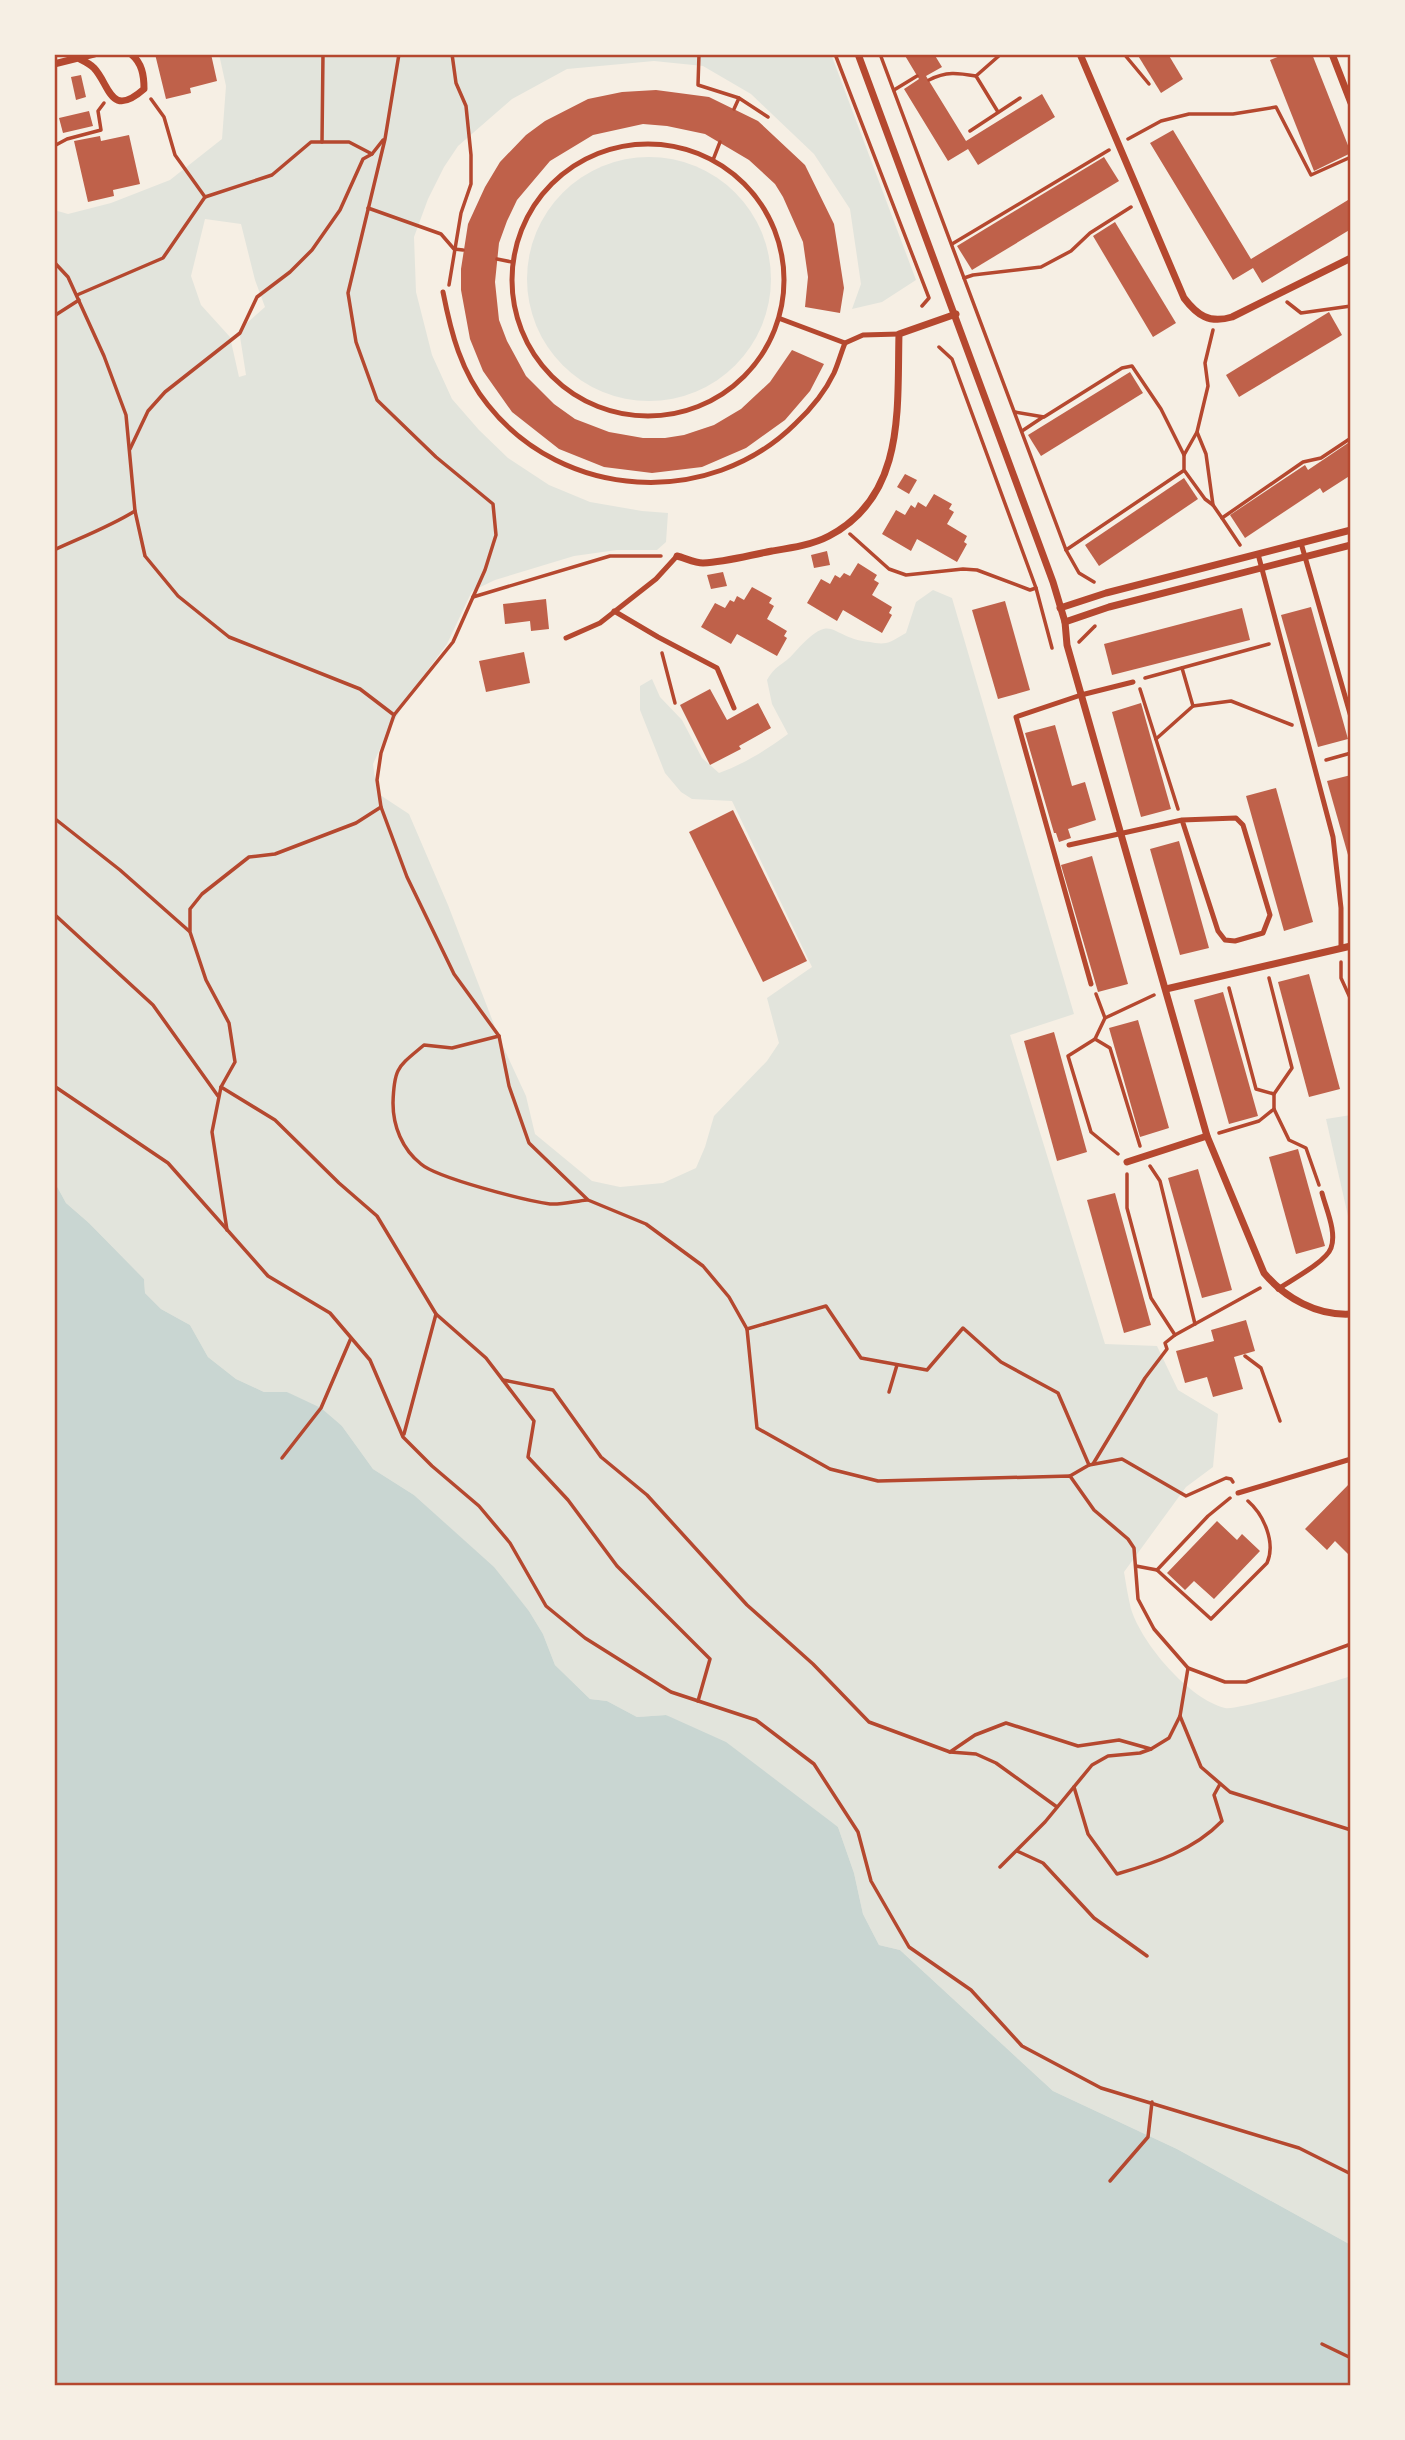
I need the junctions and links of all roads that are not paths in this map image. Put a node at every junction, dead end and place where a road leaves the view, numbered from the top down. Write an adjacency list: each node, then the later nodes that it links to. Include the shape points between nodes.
1 (94, 54): 6 (street)
2 (131, 54): 6 (street, via 139,60 144,89 135,97 119,100 109,95 93,66)
3 (858, 54): 11 (street)
4 (1080, 54): 9 (street, via 1184,298 1195,313 1224,320)
5 (1332, 54): 8 (street)
6 (79, 59): 7 (street)
7 (54, 64)
8 (1351, 103)
9 (1351, 258)
10 (443, 292): 14 (lane, via 451,333 466,371 488,405 516,435 550,458 588,474 628,483 696,478 747,460 781,438 810,409 833,375)
11 (956, 314): 13 (street); 22 (street)
12 (781, 318): 12 (lane, via 785,274 777,236 759,200 738,178 693,151 649,143 604,150 565,171 534,203 515,244 513,293 519,326 537,360 564,388 597,408 635,416 674,414 710,402 742,379 766,349); 14 (lane)
13 (899, 334): 14 (lane, via 863,335); 19 (street, via 894,449 870,500 843,527 797,547 701,564)
14 (845, 343)
15 (1351, 530): 16 (street)
16 (1301, 543): 18 (street); 20 (lane)
17 (1351, 545): 20 (street)
18 (1258, 554): 21 (lane); 22 (street)
19 (677, 556): 23 (lane, via 656,579)
20 (1304, 557): 21 (street); 29 (lane)
21 (1262, 568): 24 (street); 34 (lane, via 1333,837 1341,908)
22 (1060, 608): 24 (street)
23 (614, 611): 25 (lane, via 600,623); 28 (lane, via 717,668)
24 (1065, 622): 27 (street)
25 (566, 638)
26 (1133, 682): 27 (lane)
27 (1081, 695): 31 (street); 35 (lane, via 1016,717)
28 (734, 708)
29 (1351, 717)
30 (1182, 820): 30 (lane, via 1218,932 1225,940 1235,941 1263,933 1270,915 1243,825 1236,818); 31 (lane)
31 (1120, 832): 32 (lane); 36 (street)
32 (1069, 845)
33 (1351, 946): 34 (street)
34 (1340, 948): 36 (street)
35 (1091, 984)
36 (1166, 989): 37 (street)
37 (1207, 1136): 38 (street); 40 (street, via 1264,1273)
38 (1127, 1161)
39 (1322, 1193): 40 (lane, via 1331,1248)
40 (1278, 1289): 41 (street, via 1314,1308)
41 (1351, 1314)
42 (1351, 1459): 43 (lane)
43 (1238, 1493)

